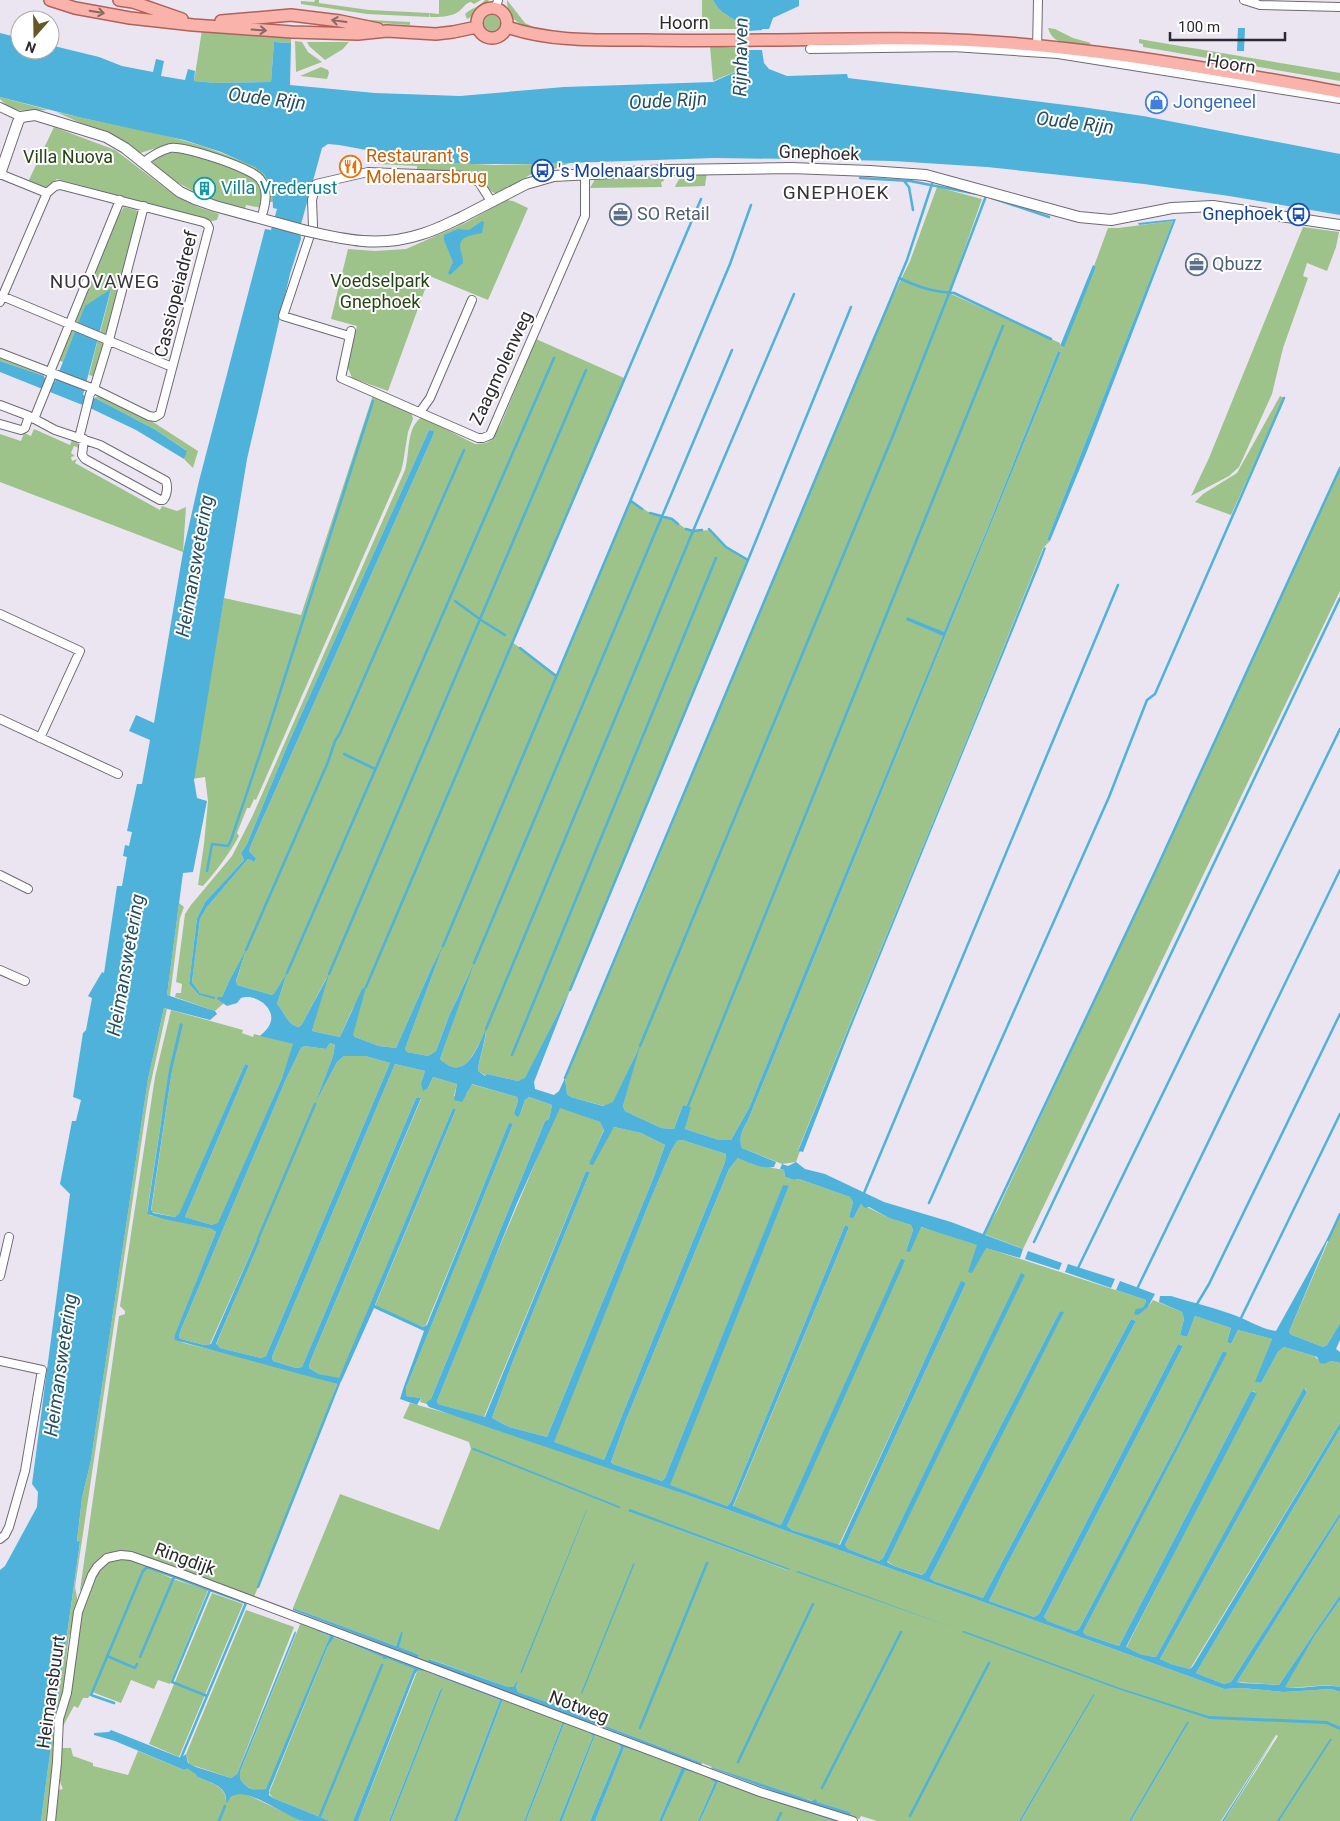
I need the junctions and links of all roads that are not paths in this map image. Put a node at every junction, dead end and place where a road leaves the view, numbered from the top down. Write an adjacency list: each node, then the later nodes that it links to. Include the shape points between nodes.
1 (50, 0): 9 (main road, one-way to 9, via 74,8 130,18 193,25 292,32 358,34)
2 (119, 0): 9 (main road, one-way to 2, via 291,15 196,22)
3 (1038, 0): 12 (street)
4 (1244, 0): 6 (street, via 1260,5)
5 (497, 4): 7 (main road, via 481,12); 8 (main road, via 506,15)
6 (1340, 8)
7 (478, 27): 8 (main road, via 485,36 493,38 502,35); 9 (main road, via 436,34)
8 (507, 27): 10 (main road, Hoorn, via 543,37)
9 (387, 31)
10 (894, 43): 11 (street, Hoorn); 12 (main road, Hoorn)
11 (810, 49)
12 (1037, 49): 13 (main road, Hoorn)
13 (1283, 87): 14 (main road, Hoorn); 15 (street, Hoorn)
14 (1340, 92)
15 (1340, 99)
16 (0, 107): 17 (street)
17 (21, 117): 18 (street, Gnephoek, via 35,115 106,137); 19 (street)
18 (143, 164): 23 (street, Gnephoek, bridge, via 180,192 215,206 353,240 385,242 424,234); 25 (street, via 152,155 172,147 241,167 261,180 266,195)
19 (0, 174): 21 (street)
20 (585, 174): 23 (street, Gnephoek, via 554,176 533,182); 26 (street, Gnephoek, via 718,168 870,171 926,175 1094,220 1111,220 1172,208 1212,206); 36 (street, Zaagmolenweg, via 585,216 490,434 478,438)
21 (47, 193): 22 (street, Cassiopeiadreef, via 60,184); 27 (street)
22 (120, 200): 24 (street, Cassiopeiadreef); 29 (street)
23 (492, 201): 36 (street, Zaagmolenweg, via 479,182 468,176 368,172 316,184 312,200 313,226 283,316 350,333 341,378)
24 (144, 206): 30 (street); 32 (street, Cassiopeiadreef, via 202,222 209,228)
25 (263, 212)
26 (1340, 225)
27 (1, 299): 29 (street)
28 (472, 300): 36 (street, via 430,398)
29 (69, 323): 30 (street); 33 (street)
30 (109, 340): 32 (street); 34 (street)
31 (0, 353): 33 (street, Cassiopeiadreef)
32 (172, 368): 34 (street, Cassiopeiadreef, via 162,409 155,417)
33 (53, 374): 34 (street, Cassiopeiadreef); 37 (street)
34 (90, 390): 39 (street)
35 (0, 405): 37 (street)
36 (420, 412)
37 (31, 417): 38 (street, via 21,430); 39 (street)
38 (0, 424)
39 (82, 439): 39 (street, via 108,449 166,481 165,498 160,500 85,459)
40 (0, 614): 42 (street, via 80,651)
41 (0, 719): 42 (street)
42 (40, 738): 43 (street)
43 (118, 774)
44 (0, 875): 45 (street)
45 (28, 889)
46 (0, 970): 47 (street)
47 (25, 981)
48 (9, 1237): 49 (street)
49 (1, 1270)
50 (0, 1361): 51 (street, via 42,1370 25,1472 9,1526)
51 (0, 1539)
52 (83, 1598): 53 (street, Ringdijk, via 97,1567 107,1558 121,1555 182,1574); 54 (street, Heimansbuurt, via 75,1625 67,1693 57,1730)
53 (295, 1617): 55 (street, Notweg, via 760,1792)
54 (50, 1821)
55 (853, 1821)

